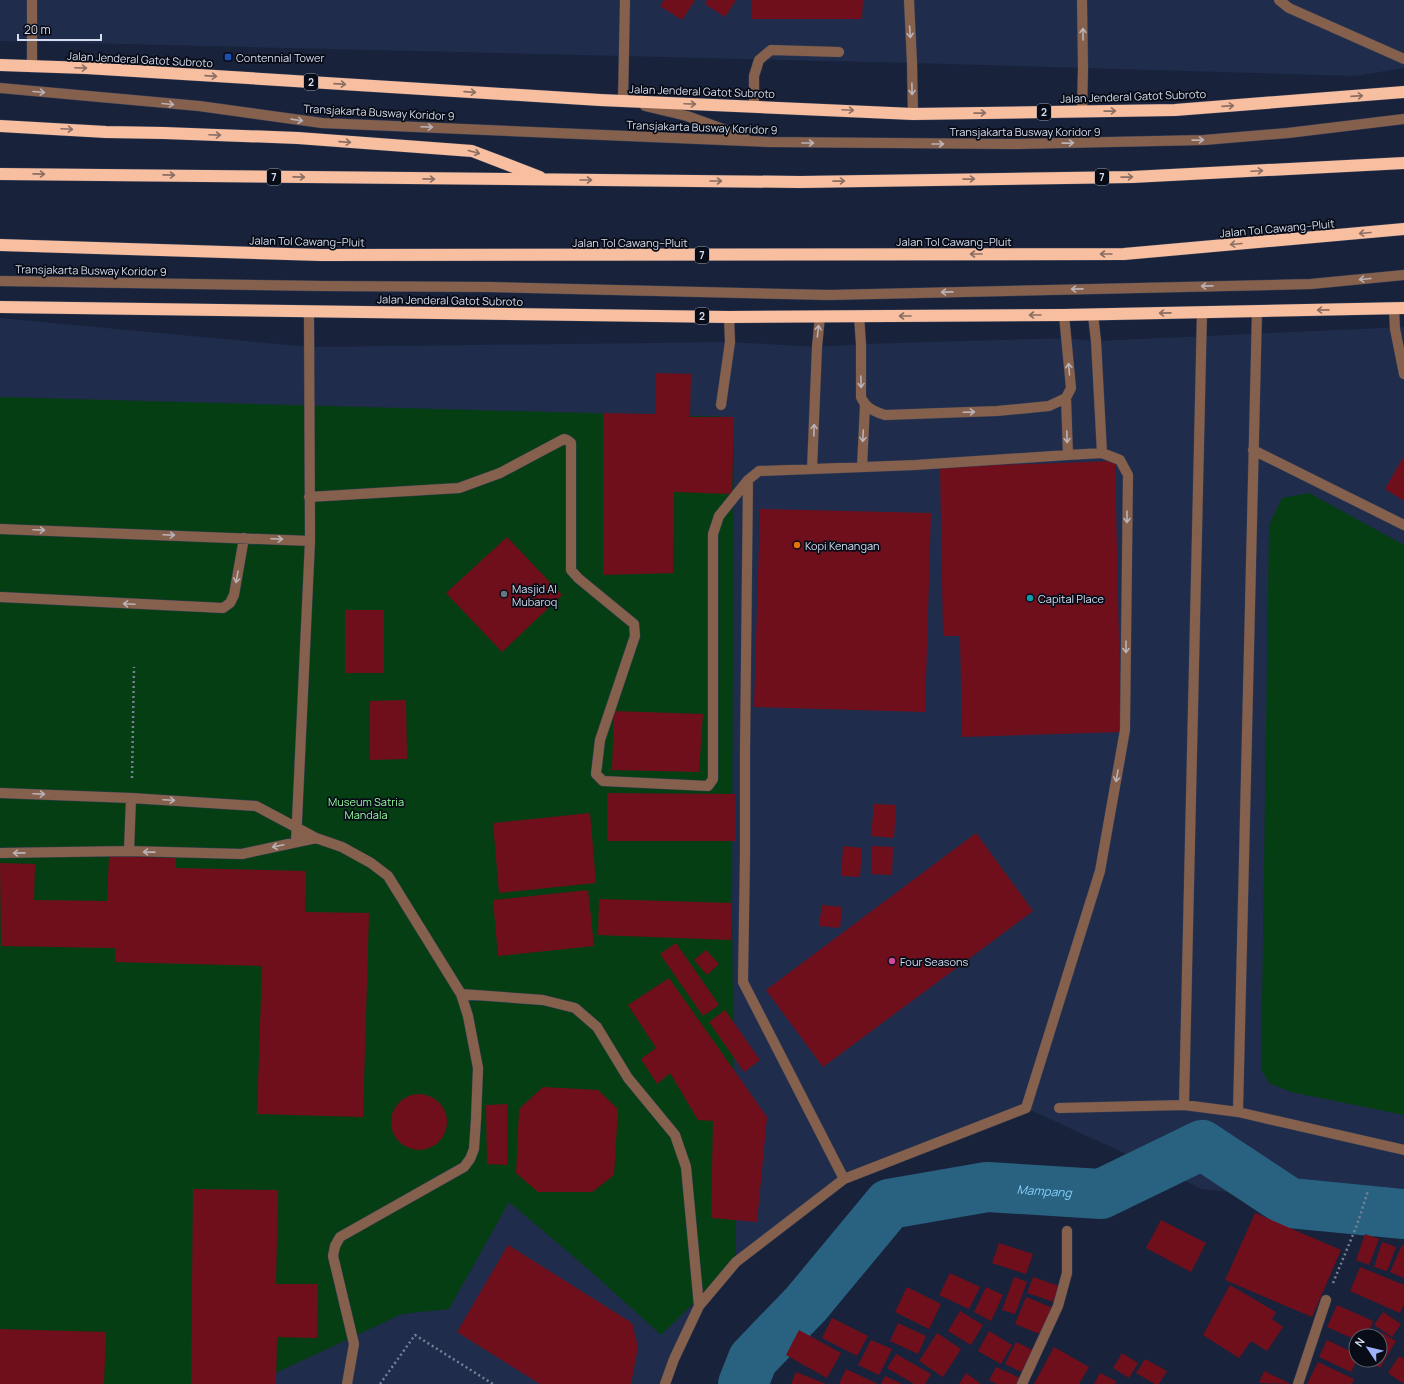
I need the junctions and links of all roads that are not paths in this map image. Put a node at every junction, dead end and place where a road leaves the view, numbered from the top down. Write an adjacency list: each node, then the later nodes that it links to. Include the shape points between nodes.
1 (32, 0): 9 (street)
2 (625, 0): 12 (street)
3 (908, 0): 15 (street, one-way to 15)
4 (1082, 0): 14 (street, one-way to 4)
5 (1279, 0): 7 (street, via 1289,8)
6 (839, 52): 13 (street, via 771,50 759,60 754,76)
7 (1404, 59)
8 (0, 65): 9 (highway, Jalan Jenderal Gatot Subroto / 2)
9 (32, 67): 12 (highway, Jalan Jenderal Gatot Subroto / 2, one-way to 12)
10 (0, 88): 18 (street, Transjakarta Busway Koridor 9, one-way to 18, via 199,106 322,123)
11 (1404, 92): 14 (highway, Jalan Jenderal Gatot Subroto / 2, one-way to 11, via 1175,110)
12 (623, 101): 13 (highway, Jalan Jenderal Gatot Subroto / 2, one-way to 13); 18 (street, via 687,116 740,136)
13 (754, 106): 15 (highway, Jalan Jenderal Gatot Subroto / 2, one-way to 15)
14 (1082, 112): 15 (highway, Jalan Jenderal Gatot Subroto / 2, one-way to 14)
15 (913, 114)
16 (1404, 119): 18 (street, Transjakarta Busway Koridor 9, one-way to 16, via 1013,144 1204,140)
17 (0, 126): 21 (highway, one-way to 21, via 298,138 472,151)
18 (769, 142)
19 (1404, 163): 21 (highway, 7, one-way to 19, via 800,182 1132,177)
20 (0, 174): 21 (highway, 7, one-way to 21)
21 (547, 180)
22 (1404, 230): 23 (highway, Jalan Tol Cawang–Pluit / 7, one-way to 23, via 1124,254 321,255)
23 (0, 245)
24 (1404, 275): 25 (street, Transjakarta Busway Koridor 9, one-way to 25, via 1311,284 828,295 490,287)
25 (0, 281)
26 (0, 307): 29 (highway, Jalan Jenderal Gatot Subroto / 2)
27 (1399, 309): 28 (highway, Jalan Jenderal Gatot Subroto / 2, one-way to 28); 36 (street, via 1395,328)
28 (1257, 311): 30 (highway, Jalan Jenderal Gatot Subroto / 2); 40 (street)
29 (309, 312): 35 (highway, Jalan Jenderal Gatot Subroto / 2); 46 (street)
30 (1202, 312): 32 (highway, Jalan Jenderal Gatot Subroto / 2, one-way to 32); 60 (street)
31 (1064, 315): 32 (highway, Jalan Jenderal Gatot Subroto / 2); 34 (highway, Jalan Jenderal Gatot Subroto / 2, one-way to 34); 37 (street, one-way to 31, via 1071,388)
32 (1093, 315): 41 (street)
33 (820, 316): 34 (highway, Jalan Jenderal Gatot Subroto / 2); 35 (highway, Jalan Jenderal Gatot Subroto / 2); 44 (street, one-way to 33)
34 (859, 316): 39 (street, one-way to 39, via 861,396)
35 (729, 317): 38 (street, via 730,342)
36 (1404, 374)
37 (1066, 398): 39 (street, one-way to 37, via 885,415 997,411 1049,406); 42 (street, one-way to 42)
38 (721, 405)
39 (865, 405): 43 (street, one-way to 43)
40 (1253, 450): 47 (street); 62 (street)
41 (1102, 454): 42 (street); 64 (street, one-way to 64, via 1120,460 1128,475 1125,730 1100,871 1026,1108)
42 (1068, 455): 43 (street)
43 (862, 467): 44 (street)
44 (812, 469): 45 (street, via 759,471)
45 (748, 480): 46 (street, via 719,516 713,534 713,779 708,786 603,781 596,774 600,740 635,636 634,624 571,570 571,443 567,440 564,439 500,473 459,488); 64 (street, via 743,982)
46 (309, 497): 50 (street)
47 (1404, 525)
48 (0, 529): 49 (street, one-way to 49)
49 (244, 538): 50 (street, one-way to 50); 51 (street, one-way to 51, via 234,595 230,603 223,608)
50 (310, 541): 54 (street)
51 (0, 598)
52 (0, 793): 53 (street, one-way to 53)
53 (131, 798): 54 (street, one-way to 54, via 256,806); 57 (street)
54 (297, 828): 55 (street); 56 (street)
55 (316, 838): 56 (street); 59 (street, via 342,847 388,876)
56 (296, 842): 57 (street, one-way to 57, via 242,854)
57 (129, 852): 58 (street, one-way to 58)
58 (0, 853)
59 (461, 994): 67 (street, via 543,1000 575,1008 597,1027 628,1078 676,1135 686,1167); 68 (street, via 478,1068 474,1149 464,1167 340,1237 334,1246 333,1256 354,1344)
60 (1184, 1105): 61 (street); 62 (street)
61 (1059, 1108)
62 (1238, 1112): 63 (street)
63 (1404, 1150)
64 (844, 1179): 67 (street, via 736,1262)
65 (1067, 1231): 70 (street, via 1067,1273 1058,1306)
66 (1326, 1300): 71 (street)
67 (699, 1306): 69 (street)
68 (347, 1384)
69 (665, 1384)
70 (1022, 1384)
71 (1298, 1384)

